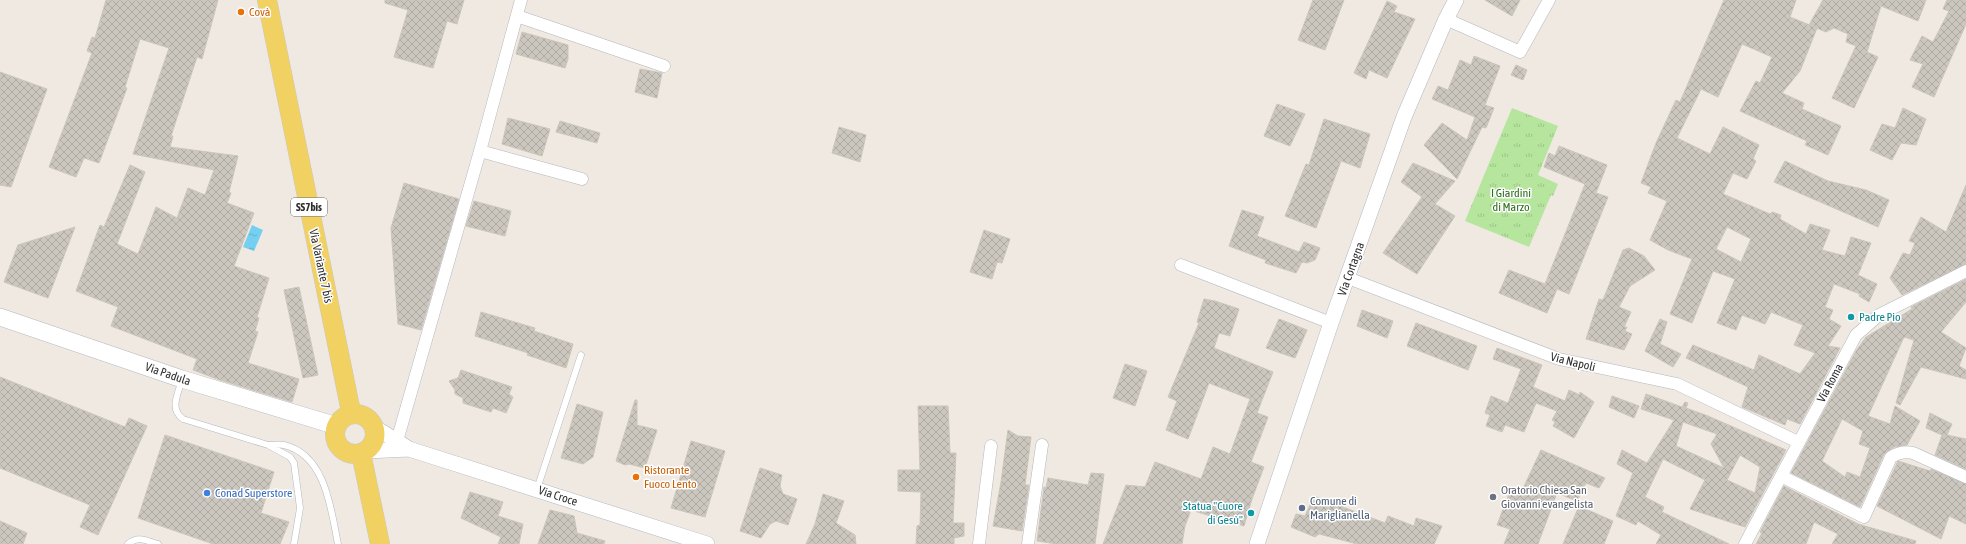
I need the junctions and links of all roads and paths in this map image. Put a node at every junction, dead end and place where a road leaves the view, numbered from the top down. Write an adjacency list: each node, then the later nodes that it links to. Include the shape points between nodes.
1 (267, 0): 17 (main road, Via Variante 7 bis / SS7bis, via 350,407)
2 (521, 0): 5 (street)
3 (1456, 0): 6 (street, Via Cortagna)
4 (1549, 0): 6 (street, via 1520,52)
5 (517, 16): 7 (street); 8 (street)
6 (1446, 18): 12 (street, Via Cortagna, via 1404,117)
7 (664, 66)
8 (480, 151): 9 (street); 22 (street)
9 (582, 179)
10 (1181, 265): 14 (street)
11 (1966, 271): 20 (street, Via Roma, via 1879,315 1856,335)
12 (1348, 278): 14 (street, Via Cortagna); 20 (street, Via Napoli, via 1559,359 1677,384)
13 (0, 317): 16 (main road, Via Padula)
14 (1331, 323): 37 (street, Via Cortagna)
15 (581, 355): 28 (lane)
16 (182, 379): 18 (main road, Via Padula); 21 (lane, via 175,402 178,416)
17 (354, 414): 18 (main road, via 344,417); 19 (main road, via 365,417)
18 (337, 426): 25 (main road, via 335,432 338,444 348,453)
19 (373, 426): 22 (street, Via Croce); 25 (main road, via 373,442)
20 (1798, 442): 26 (street, Via Roma)
21 (268, 445): 31 (lane, via 290,457 294,463 300,508); 32 (lane, via 284,445 296,450 305,456 316,470 329,501)
22 (403, 445): 25 (street, Via Croce); 28 (street, Via Croce)
23 (1042, 445): 36 (street)
24 (991, 446): 35 (street)
25 (363, 452): 33 (main road)
26 (1781, 476): 27 (street, via 1864,517 1891,457 1898,453 1913,453); 38 (street, Via Roma)
27 (1966, 477)
28 (537, 489): 34 (street, Via Croce)
29 (128, 544): 30 (lane, via 140,538)
30 (158, 544)
31 (294, 544)
32 (338, 544)
33 (380, 544)
34 (707, 544)
35 (979, 544)
36 (1028, 544)
37 (1260, 544)
38 (1745, 544)

